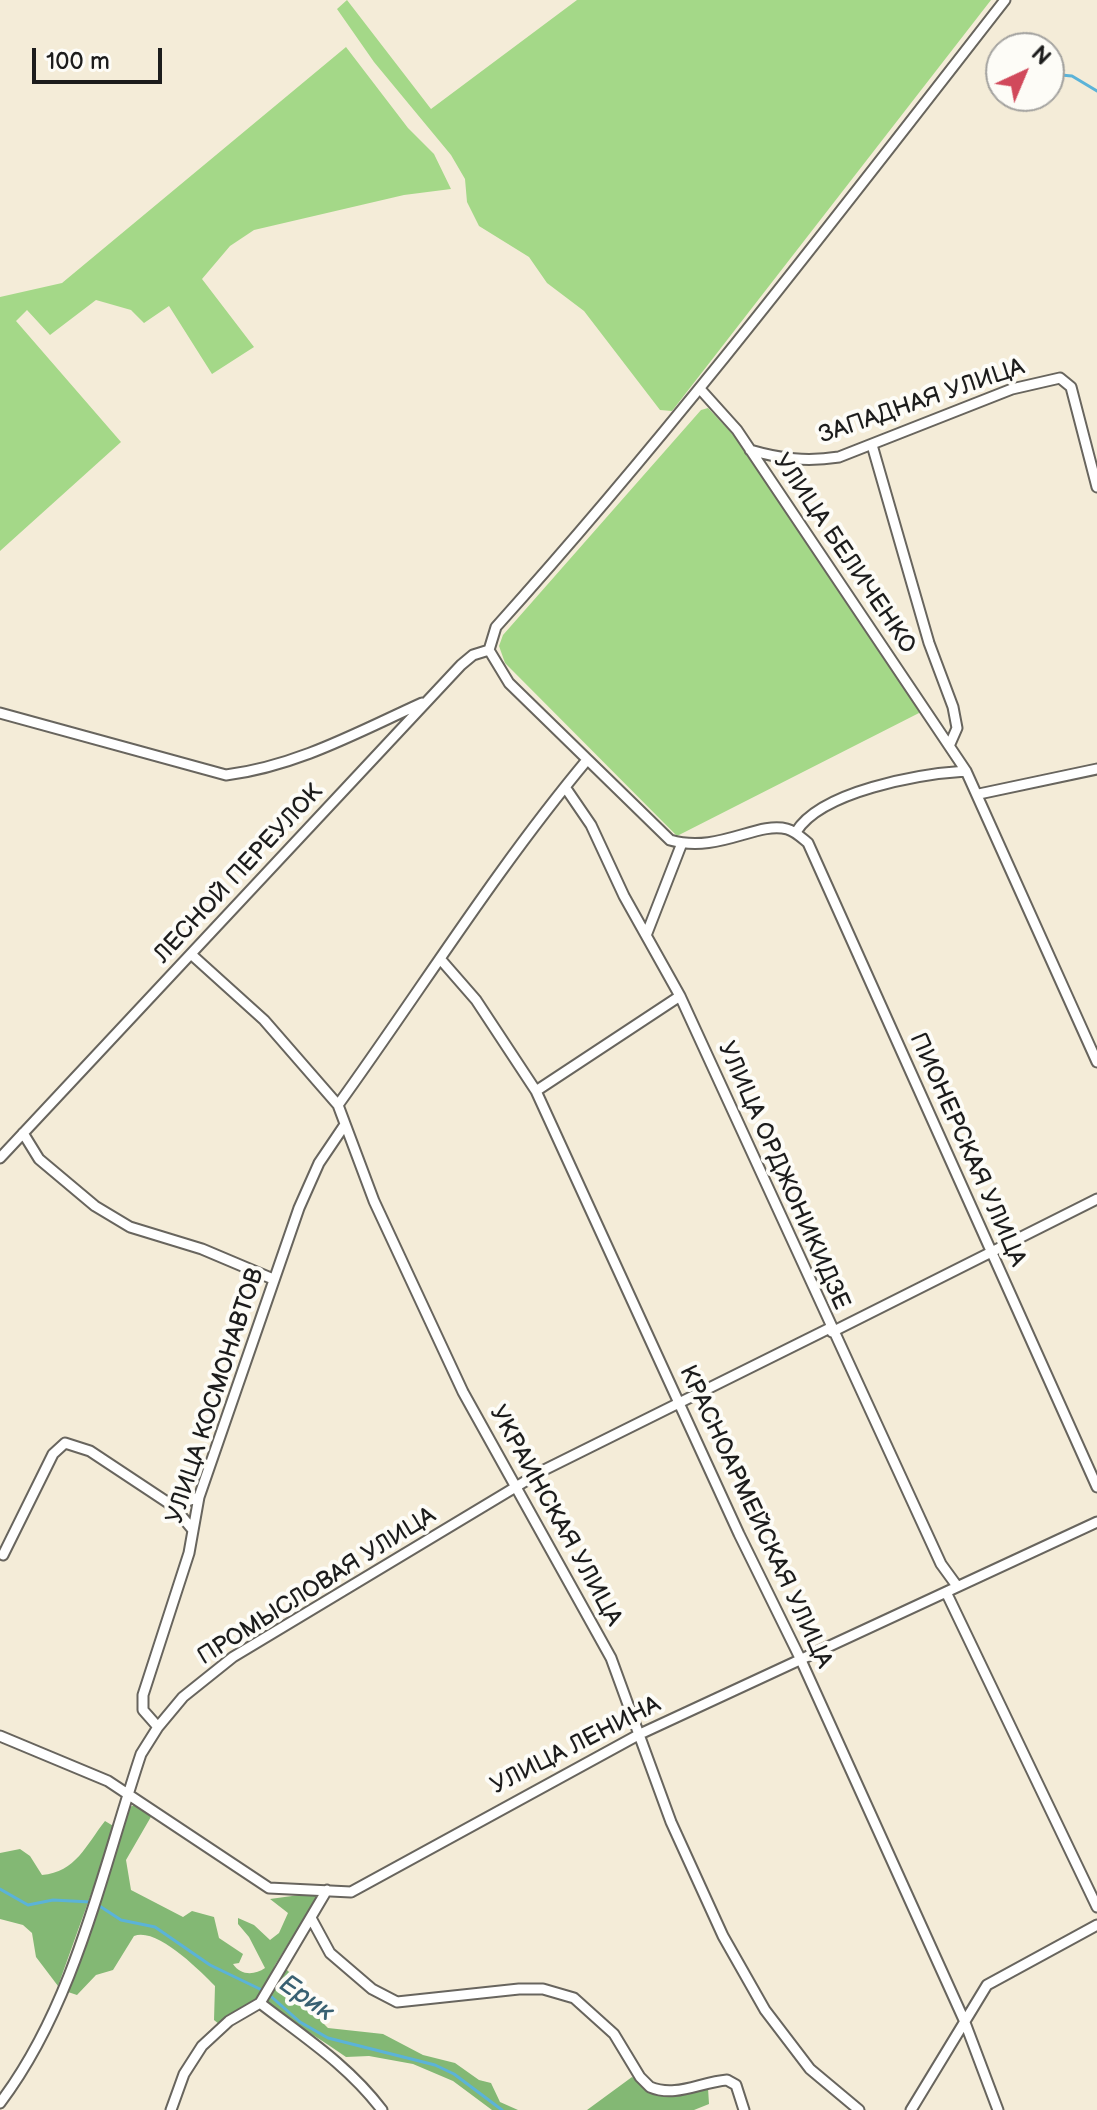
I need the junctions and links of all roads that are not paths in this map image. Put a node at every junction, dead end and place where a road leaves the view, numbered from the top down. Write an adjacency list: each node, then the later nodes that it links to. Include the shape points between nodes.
1 (1005, 0): 2 (street)
2 (701, 390): 4 (street, УЛИЦА БЕЛИЧЕНКО); 6 (street, via 496,627)
3 (872, 445): 4 (street, ЗАПАДНАЯ УЛИЦА, via 811,462); 5 (street, ЗАПАДНАЯ УЛИЦА, via 1012,389 1060,378 1071,387); 9 (street, УЛИЦА БЕЛИЧЕНКО, via 929,643 953,707 957,728)
4 (750, 450): 9 (street, УЛИЦА БЕЛИЧЕНКО)
5 (1097, 487)
6 (489, 650): 7 (street, ЛЕСНОЙ ПЕРЕУЛОК, via 461,665); 10 (street, via 509,683)
7 (429, 700): 8 (street, via 305,756 262,771 226,775); 18 (street, ЛЕСНОЙ ПЕРЕУЛОК)
8 (0, 713)
9 (950, 744): 12 (street, УЛИЦА БЕЛИЧЕНКО)
10 (587, 760): 13 (street); 16 (street, via 658,831)
11 (1097, 769): 14 (street)
12 (966, 771): 14 (street, УЛИЦА БЕЛИЧЕНКО); 15 (street, via 915,778 829,803 804,819)
13 (565, 787): 17 (street, УЛИЦА ОРДЖОНИКИДЗЕ, via 591,825); 19 (street, via 485,893)
14 (979, 794): 21 (street, УЛИЦА БЕЛИЧЕНКО)
15 (796, 832): 16 (street, via 775,828 704,845); 28 (street, ПИОНЕРСКАЯ УЛИЦА, via 808,843)
16 (682, 843): 17 (street)
17 (647, 933): 20 (street, УЛИЦА ОРДЖОНИКИДЗЕ)
18 (192, 955): 23 (street, УКРАИНСКАЯ УЛИЦА, via 264,1020); 25 (street, ЛЕСНОЙ ПЕРЕУЛОК)
19 (442, 961): 22 (street, КРАСНОАРМЕЙСКАЯ УЛИЦА, via 476,1000); 23 (street)
20 (680, 996): 22 (street); 30 (street, УЛИЦА ОРДЖОНИКИДЗЕ)
21 (1097, 1062)
22 (536, 1091): 31 (street, КРАСНОАРМЕЙСКАЯ УЛИЦА)
23 (338, 1105): 24 (street, УКРАИНСКАЯ УЛИЦА)
24 (344, 1126): 29 (street, УЛИЦА КОСМОНАВТОВ, via 319,1163); 32 (street, УКРАИНСКАЯ УЛИЦА, via 463,1392)
25 (23, 1133): 26 (street, ЛЕСНОЙ ПЕРЕУЛОК); 29 (street, via 39,1159 118,1220)
26 (0, 1158)
27 (1097, 1199): 28 (street, ПРОМЫСЛОВАЯ УЛИЦА)
28 (990, 1251): 30 (street, ПРОМЫСЛОВАЯ УЛИЦА); 33 (street, ПИОНЕРСКАЯ УЛИЦА)
29 (273, 1279): 34 (street, УЛИЦА КОСМОНАВТОВ)
30 (831, 1330): 31 (street, ПРОМЫСЛОВАЯ УЛИЦА); 39 (street, УЛИЦА ОРДЖОНИКИДЗЕ, via 941,1564)
31 (677, 1402): 32 (street, ПРОМЫСЛОВАЯ УЛИЦА); 41 (street, КРАСНОАРМЕЙСКАЯ УЛИЦА)
32 (518, 1487): 42 (street, ПРОМЫСЛОВАЯ УЛИЦА, via 233,1657 183,1697); 43 (street, УКРАИНСКАЯ УЛИЦА, via 605,1646)
33 (1097, 1487)
34 (199, 1497): 35 (street); 37 (street, УЛИЦА КОСМОНАВТОВ)
35 (173, 1506): 37 (street); 38 (street, via 90,1451 65,1443 53,1454)
36 (1097, 1522): 39 (street, УЛИЦА ЛЕНИНА)
37 (193, 1530): 42 (street, УЛИЦА КОСМОНАВТОВ, via 143,1695 143,1710)
38 (3, 1555)
39 (957, 1586): 40 (street, УЛИЦА ЛЕНИНА)
40 (946, 1592): 41 (street, УЛИЦА ЛЕНИНА); 47 (street)
41 (800, 1658): 43 (street, УЛИЦА ЛЕНИНА); 51 (street, КРАСНОАРМЕЙСКАЯ УЛИЦА)
42 (158, 1727): 45 (street, ПРОМЫСЛОВАЯ УЛИЦА, via 141,1754)
43 (640, 1734): 46 (street, УЛИЦА ЛЕНИНА, via 351,1892); 56 (street, УКРАИНСКАЯ УЛИЦА, via 697,1882 765,2010 810,2069)
44 (0, 1736): 45 (street, УЛИЦА ЛЕНИНА)
45 (128, 1794): 46 (street, УЛИЦА ЛЕНИНА, via 269,1888); 52 (street, ПРОМЫСЛОВАЯ УЛИЦА, via 68,1975 17,2081)
46 (327, 1890): 48 (street)
47 (1097, 1907)
48 (311, 1918): 50 (street); 55 (street, via 330,1953 372,1989 397,2002 519,1989 563,1993 604,2023 650,2087 681,2091 727,2080 736,2085)
49 (1097, 1925): 51 (street, via 987,1985)
50 (260, 2003): 53 (street, via 229,2021 202,2046); 54 (street, via 331,2054)
51 (964, 2020): 57 (street); 58 (street, КРАСНОАРМЕЙСКАЯ УЛИЦА)
52 (0, 2103)
53 (171, 2110)
54 (382, 2110)
55 (744, 2110)
56 (859, 2110)
57 (911, 2110)
58 (998, 2110)

